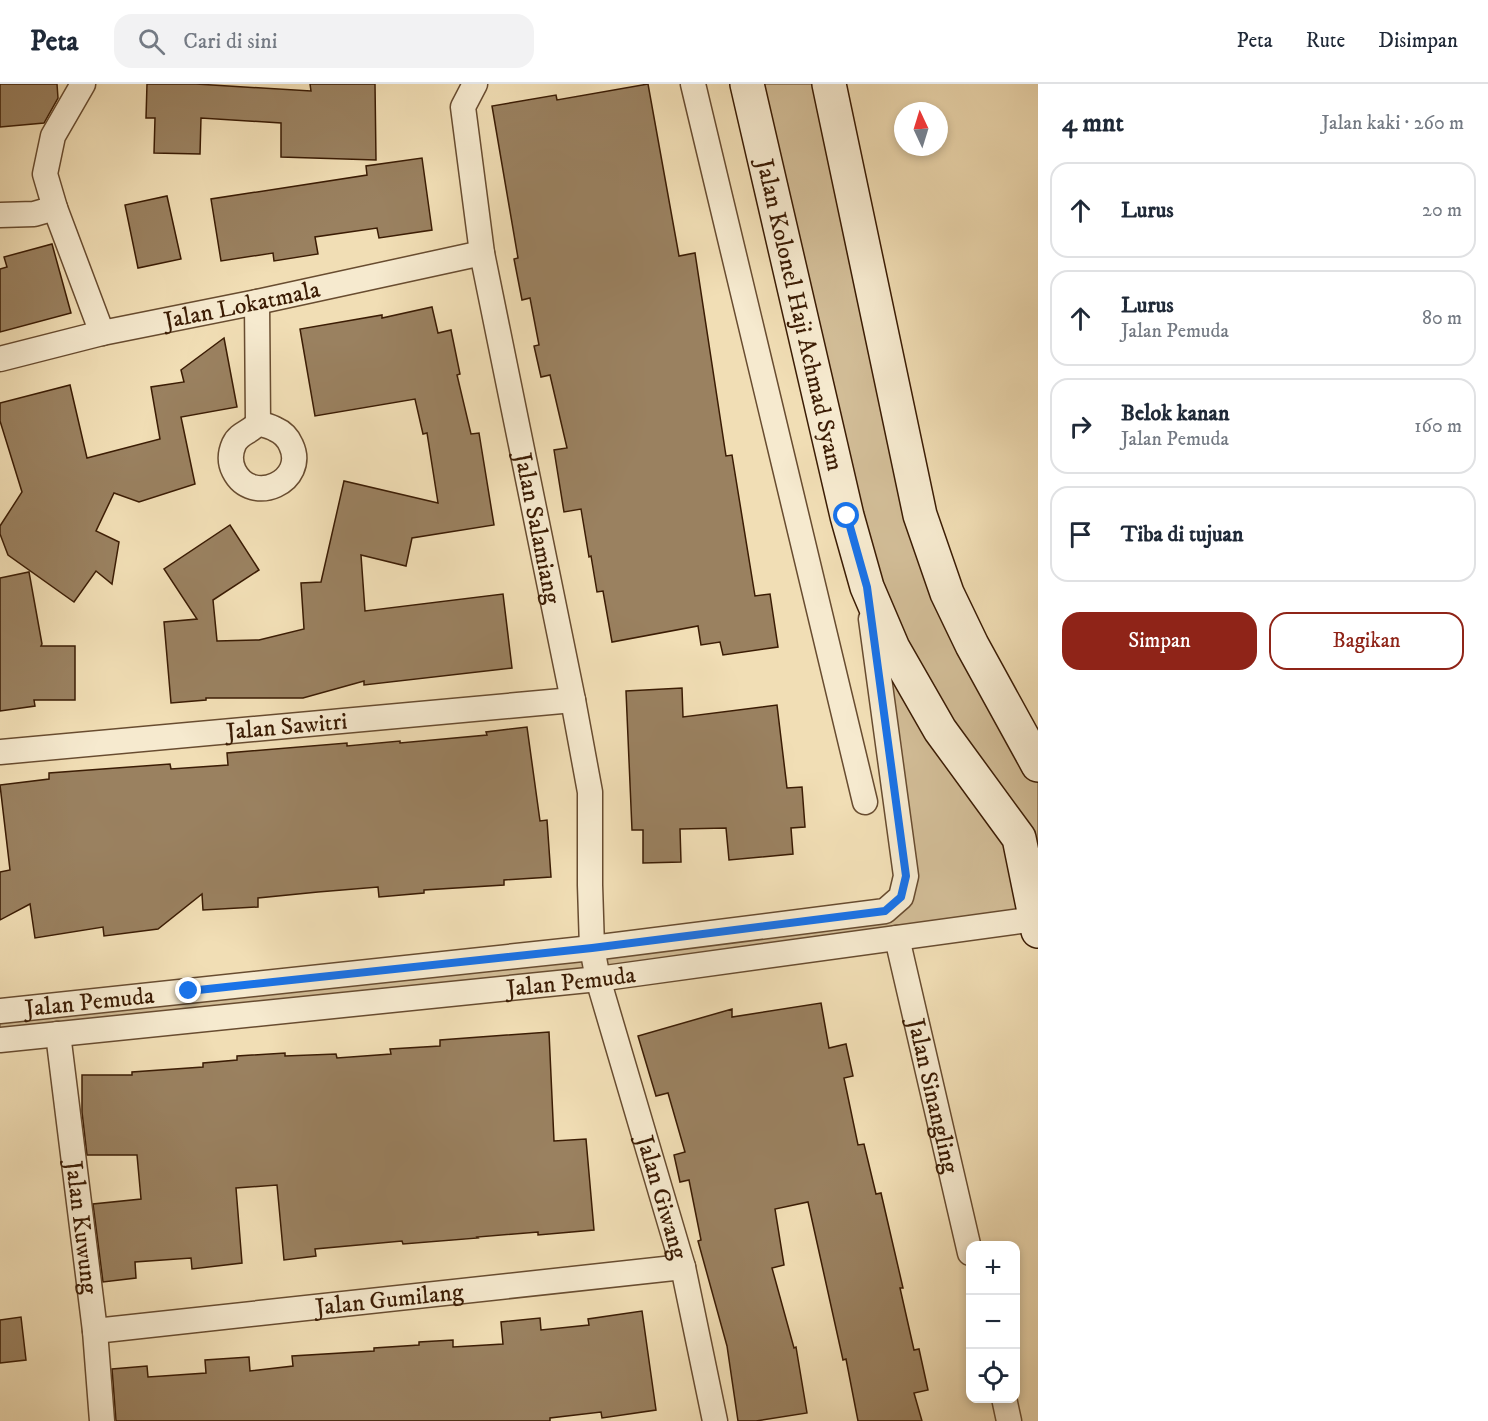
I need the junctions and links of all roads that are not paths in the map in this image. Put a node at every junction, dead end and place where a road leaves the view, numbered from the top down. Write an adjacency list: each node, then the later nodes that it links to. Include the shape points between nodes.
1 (83, 84): 6 (street, via 49,150 45,174)
2 (475, 84): 8 (street, Jalan Salamiang, via 463,107)
3 (693, 84): 17 (street)
4 (747, 84): 13 (main road, Jalan Kolonel Haji Achmad Syam)
5 (829, 84): 16 (main road, via 920,515 947,594)
6 (55, 208): 7 (street, via 34,214); 10 (street)
7 (0, 215)
8 (483, 253): 9 (street, Jalan Lokatmala); 14 (street, Jalan Salamiang)
9 (257, 302): 10 (street, Jalan Lokatmala); 12 (street)
10 (102, 333): 11 (street, Jalan Lokatmala)
11 (0, 359)
12 (258, 423)
13 (867, 587): 18 (main road, Jalan Kolonel Haji Achmad Syam, via 893,648 940,730 1019,838); 20 (street, Jalan Pemuda, via 906,876 901,897 885,911)
14 (573, 700): 15 (street, Jalan Sawitri); 20 (street, Jalan Salamiang, via 590,792)
15 (0, 752)
16 (1038, 765)
17 (865, 802)
18 (1037, 925): 19 (street, Jalan Pemuda)
19 (897, 938): 21 (street, Jalan Pemuda); 25 (street, Jalan Sinangling)
20 (592, 948): 21 (street, Jalan Salamiang); 22 (street, Jalan Pemuda)
21 (598, 979): 23 (street, Jalan Pemuda); 26 (street, Jalan Giwang)
22 (0, 1011)
23 (58, 1034): 24 (street, Jalan Pemuda); 27 (street, Jalan Kuwung)
24 (0, 1040)
25 (967, 1241)
26 (683, 1267): 27 (street, Jalan Gumilang); 30 (street, Jalan Giwang)
27 (95, 1331): 29 (street, Jalan Kuwung)
28 (1005, 1403): 31 (street)
29 (102, 1421)
30 (715, 1421)
31 (1009, 1421)

